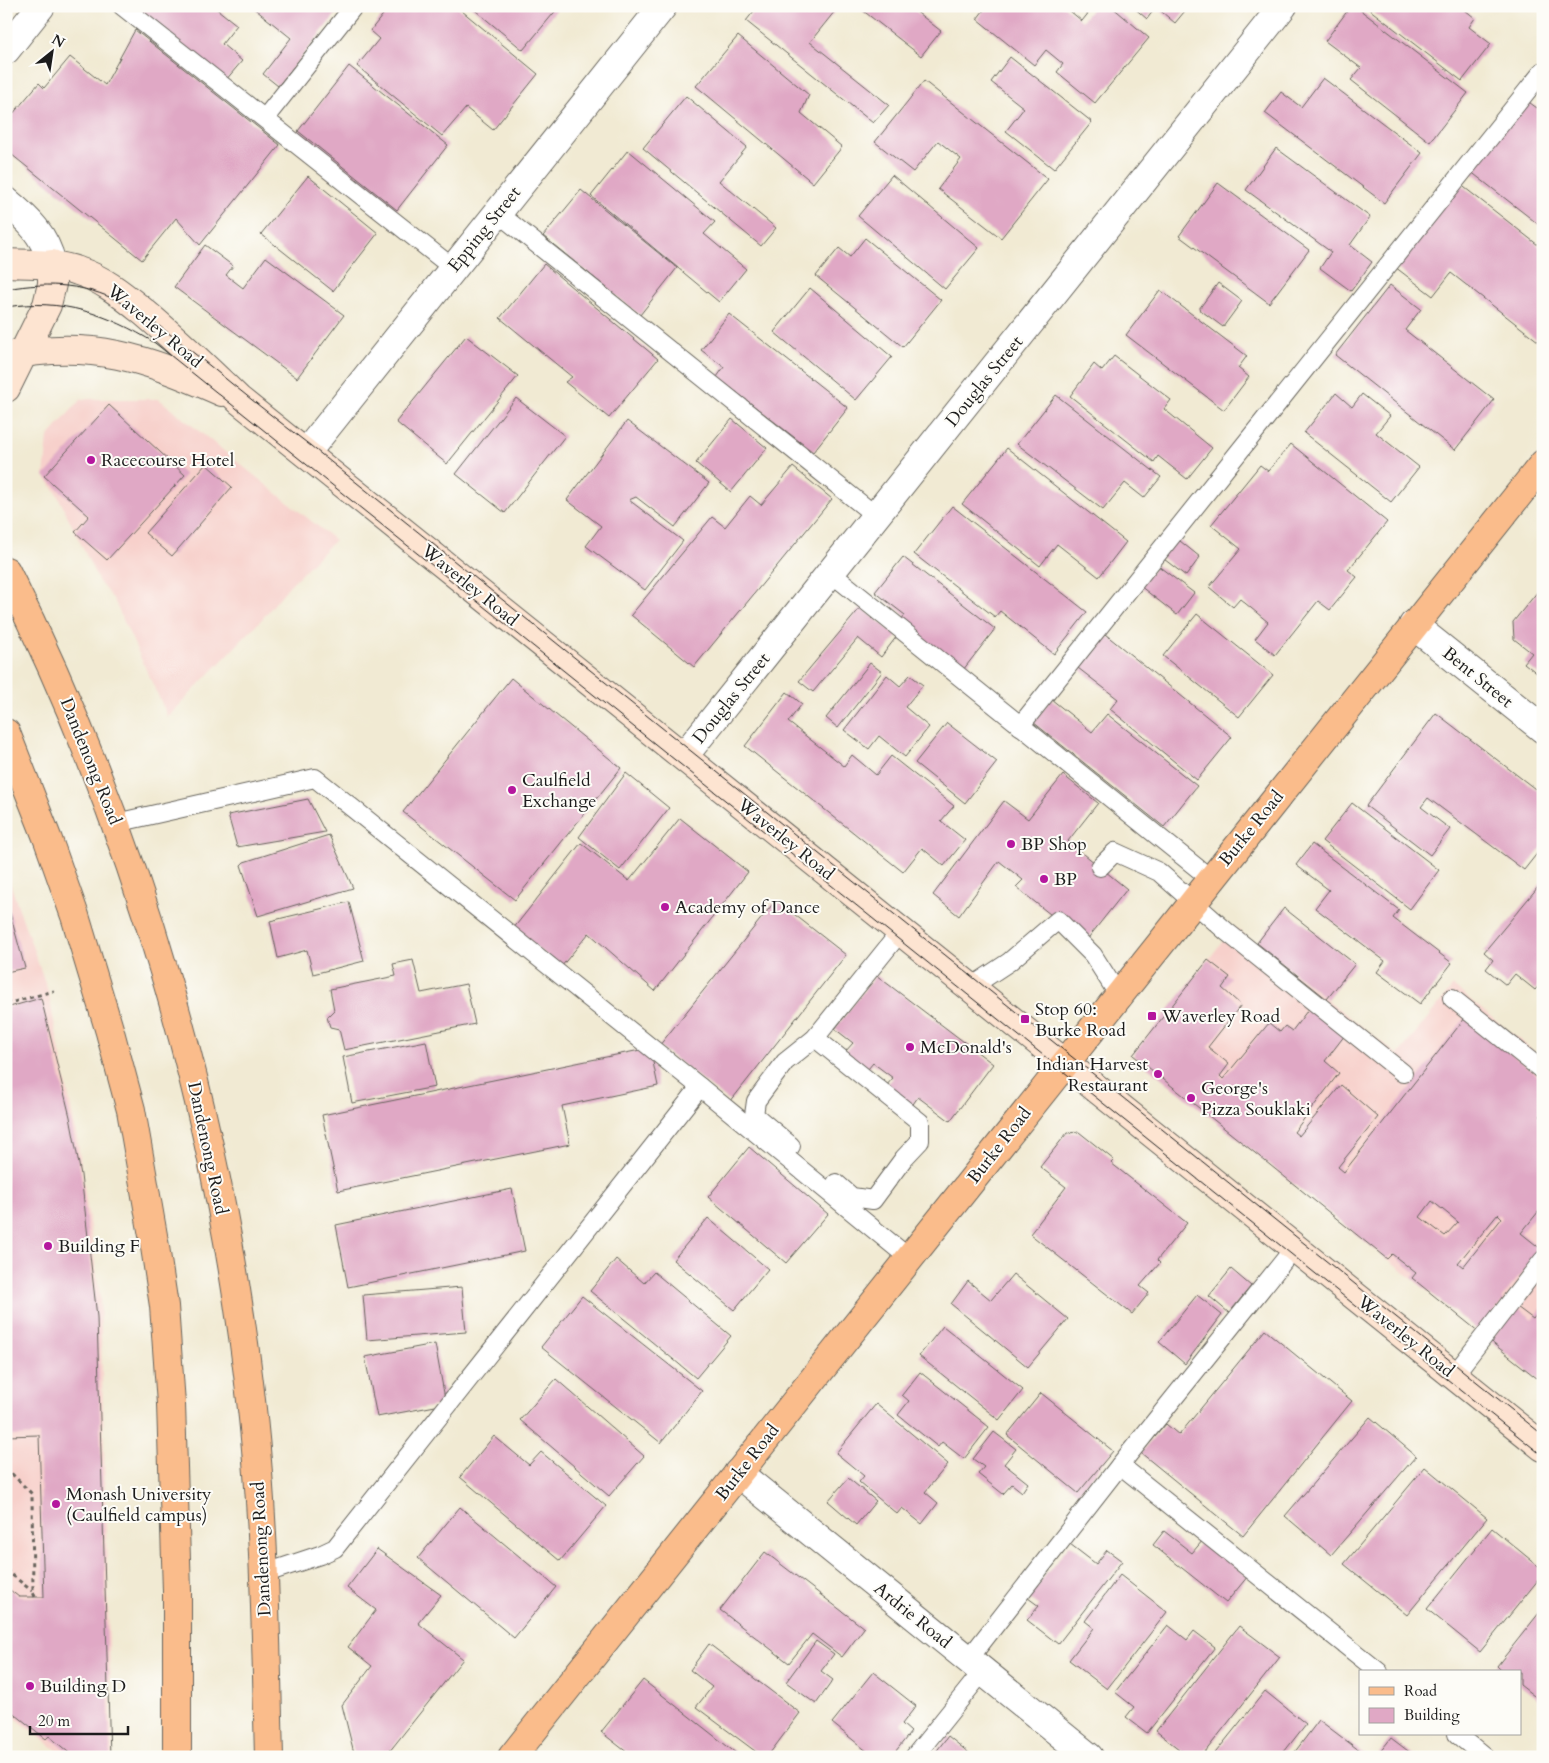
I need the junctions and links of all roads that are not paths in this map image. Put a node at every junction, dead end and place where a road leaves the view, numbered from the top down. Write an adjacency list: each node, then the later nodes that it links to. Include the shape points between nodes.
1 (41, 6): 6 (street)
2 (122, 6): 8 (lane)
3 (354, 6): 8 (lane)
4 (663, 6): 10 (street, Epping Street)
5 (1283, 6): 19 (street, Douglas Street)
6 (6, 50)
7 (1543, 71): 23 (lane)
8 (265, 118): 13 (lane)
9 (6, 201): 12 (street, via 38,231)
10 (498, 213): 13 (street, Epping Street); 19 (lane)
11 (6, 263): 12 (main road, Waverley Road)
12 (52, 264): 14 (main road, via 47,305); 16 (main road, Waverley Road, via 80,271 106,284 171,335)
13 (453, 268): 17 (street, Epping Street)
14 (15, 355): 15 (main road); 16 (main road, Waverley Road, via 78,349 122,355 151,363)
15 (6, 388)
16 (239, 400): 17 (main road, Waverley Road)
17 (306, 453): 26 (main road, Waverley Road)
18 (1543, 464): 22 (main road, Burke Road)
19 (876, 516): 21 (street, Douglas Street)
20 (6, 571): 27 (main road, Dandenong Road, via 66,697)
21 (831, 572): 23 (lane); 26 (street, Douglas Street)
22 (1413, 625): 24 (street, Bent Street); 29 (main road, Burke Road)
23 (1020, 726): 29 (lane)
24 (1543, 730)
25 (6, 733): 52 (main road, via 71,906 110,1032 131,1110 152,1230 164,1306 171,1404 177,1591)
26 (684, 756): 31 (main road, Waverley Road)
27 (116, 823): 39 (lane, via 315,778); 47 (main road, Dandenong Road, via 161,957 192,1070 219,1196 253,1418)
28 (1100, 867): 30 (lane, via 1115,852 1159,872)
29 (1211, 879): 30 (main road, Burke Road)
30 (1193, 903): 33 (main road, Burke Road); 38 (lane)
31 (901, 931): 32 (main road, Waverley Road); 35 (lane)
32 (971, 987): 33 (lane, via 1009,962 1058,920 1093,955); 36 (main road, Waverley Road)
33 (1118, 996): 36 (main road, Burke Road)
34 (1452, 998): 37 (lane)
35 (815, 1038): 35 (lane, via 785,1062 756,1100 754,1115 852,1197 873,1200 920,1140 920,1122)
36 (1065, 1062): 40 (main road, Waverley Road); 41 (main road, Burke Road)
37 (1543, 1071)
38 (1403, 1073)
39 (700, 1087): 41 (lane); 47 (lane, via 334,1548 320,1556)
40 (1296, 1247): 43 (main road, Waverley Road); 45 (lane)
41 (909, 1258): 46 (main road, Burke Road)
42 (1543, 1260): 43 (lane)
43 (1454, 1375): 44 (main road, Waverley Road)
44 (1543, 1447)
45 (1120, 1465): 48 (lane); 49 (lane)
46 (738, 1473): 48 (street, Ardrie Road); 53 (main road, Burke Road)
47 (263, 1574): 51 (main road, Dandenong Road)
48 (975, 1666): 54 (lane); 55 (street, Ardrie Road)
49 (1376, 1670)
50 (1459, 1736): 56 (lane)
51 (272, 1752)
52 (177, 1757)
53 (512, 1757)
54 (914, 1757)
55 (1089, 1757)
56 (1485, 1757)

